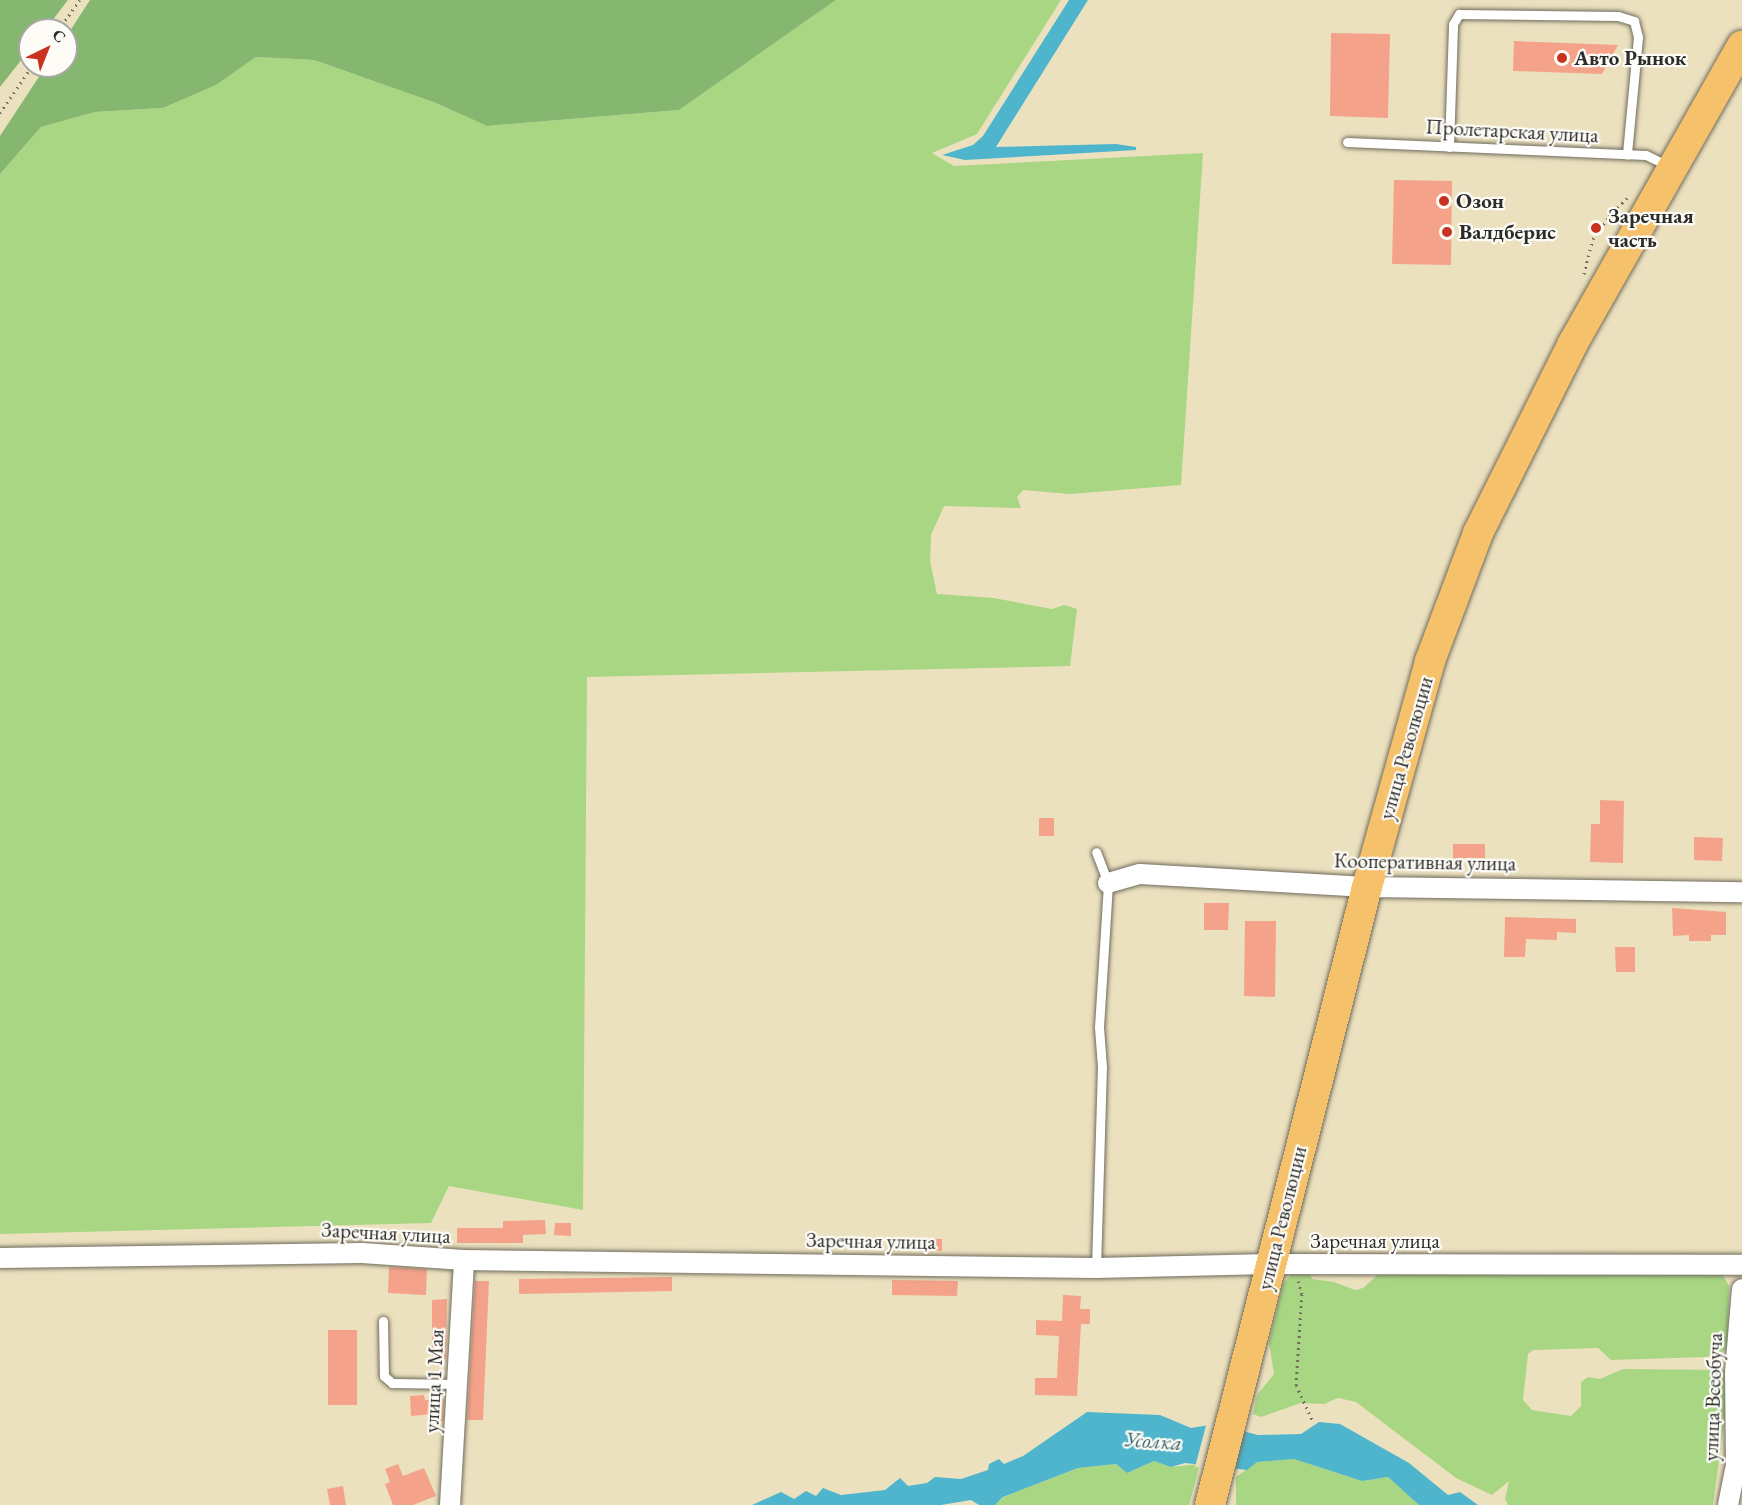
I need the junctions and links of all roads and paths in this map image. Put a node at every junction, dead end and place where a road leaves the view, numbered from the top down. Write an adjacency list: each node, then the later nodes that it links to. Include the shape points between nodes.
1 (80, 0): 2 (path)
2 (67, 18)
3 (1742, 46): 9 (main road, улица Революции)
4 (24, 78): 5 (path)
5 (0, 113)
6 (1347, 142): 7 (lane, Пролетарская улица)
7 (1449, 147): 8 (lane, Пролетарская улица); 8 (lane, via 1453,24 1459,14 1618,16 1634,21 1638,37)
8 (1627, 154): 9 (lane, Пролетарская улица, via 1646,155)
9 (1672, 167): 14 (main road, улица Революции, via 1573,343 1478,533 1430,662)
10 (1637, 189): 11 (path, via 1609,216 1593,239)
11 (1582, 282)
12 (1096, 852): 13 (lane)
13 (1108, 883): 14 (street, Кооперативная улица, via 1140,874); 20 (lane, via 1099,1027 1102,1067)
14 (1367, 886): 15 (street, Кооперативная улица); 18 (main road, улица Революции)
15 (1742, 892)
16 (0, 1258): 17 (street, Заречная улица, via 362,1253)
17 (465, 1260): 20 (street, Заречная улица); 23 (street, улица 1 Мая)
18 (1282, 1264): 19 (street, Заречная улица); 20 (street, Заречная улица); 24 (path, via 1302,1294 1296,1385); 27 (main road, улица Революции, via 1244,1369)
19 (1742, 1265)
20 (1096, 1268)
21 (1742, 1289): 25 (street, улица Всеобуча, via 1736,1372 1736,1465)
22 (383, 1322): 23 (lane, via 384,1376 392,1383)
23 (458, 1384): 26 (street, улица 1 Мая)
24 (1312, 1419)
25 (1731, 1503)
26 (450, 1505)
27 (1210, 1505)

